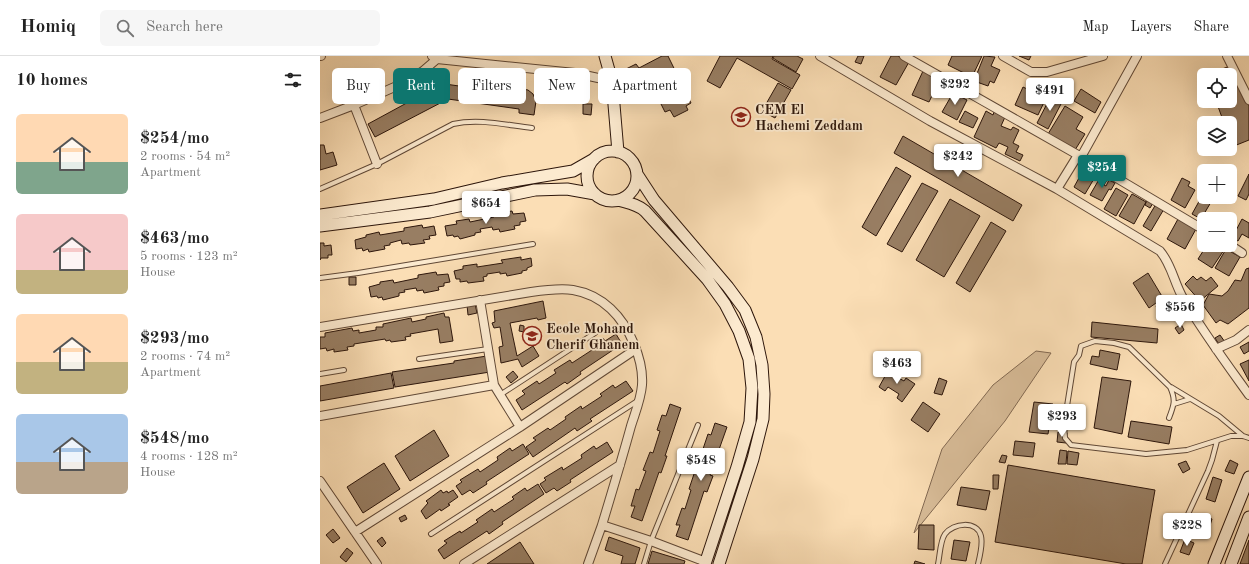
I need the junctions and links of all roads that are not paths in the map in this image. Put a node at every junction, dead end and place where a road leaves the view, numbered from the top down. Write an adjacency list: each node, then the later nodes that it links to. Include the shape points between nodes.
1 (605, 56): 9 (main road)
2 (820, 56): 22 (street, via 930,121)
3 (904, 56): 17 (street)
4 (1003, 56): 5 (street, via 1031,72 1047,72)
5 (1103, 56)
6 (1137, 56): 17 (street)
7 (1227, 56): 11 (street)
8 (434, 58): 10 (street); 13 (street, via 423,71 408,81)
9 (608, 68)
10 (598, 77)
11 (1249, 100)
12 (614, 104): 16 (main road)
13 (354, 105): 14 (street); 19 (street)
14 (320, 118)
15 (532, 128): 19 (lane, via 465,121 453,124)
16 (618, 152): 18 (main road, via 605,152); 20 (main road, via 631,160)
17 (1080, 156): 22 (street); 27 (street)
18 (594, 159): 23 (main road, via 588,180); 25 (main road, via 561,174 502,183 434,199)
19 (377, 164): 21 (lane)
20 (637, 174): 24 (main road, via 633,191); 69 (main road, via 654,200 745,310 756,337 762,365 762,419 753,459)
21 (320, 189)
22 (1057, 189): 38 (street, via 1160,251 1167,259 1182,297)
23 (595, 194): 24 (main road, via 606,199); 26 (main road, via 567,189 535,190 430,212)
24 (618, 200): 64 (main road, via 639,206 645,211 707,279 725,304 739,331 749,359 752,388 750,422)
25 (320, 215)
26 (320, 226)
27 (1197, 226)
28 (533, 244): 31 (lane)
29 (1237, 250): 30 (street)
30 (1242, 253)
31 (320, 278)
32 (480, 300): 33 (street); 36 (street); 37 (street, via 558,289 589,294 604,302 616,313 628,330)
33 (320, 327)
34 (1249, 330): 38 (street, via 1236,340)
35 (595, 333): 44 (lane)
36 (488, 349): 39 (lane); 42 (street)
37 (636, 349): 47 (street, via 642,385); 52 (street)
38 (1216, 349): 45 (street)
39 (419, 359)
40 (344, 370): 41 (lane)
41 (320, 374)
42 (494, 385): 44 (street); 49 (street)
43 (1170, 387): 46 (lane); 48 (lane); 55 (lane, via 1129,347 1095,340 1081,346 1074,362 1066,411 1066,438 1071,445 1146,454 1186,450)
44 (500, 395): 52 (street)
45 (1249, 395)
46 (1191, 399): 48 (lane); 53 (lane, via 1220,416)
47 (638, 400): 56 (street); 62 (lane)
48 (1174, 404): 50 (lane)
49 (320, 416)
50 (1169, 418)
51 (698, 425): 63 (lane)
52 (520, 427): 61 (street)
53 (1243, 436): 54 (lane); 55 (lane, via 1231,436)
54 (1249, 438)
55 (1217, 441): 72 (lane, via 1208,471)
56 (620, 465): 60 (street); 66 (street)
57 (1249, 477): 73 (main road)
58 (320, 481): 61 (street)
59 (1249, 517): 74 (main road)
60 (602, 525): 63 (street); 67 (street)
61 (355, 532): 65 (street)
62 (431, 534)
63 (651, 541): 64 (street); 68 (lane)
64 (705, 563)
65 (377, 564)
66 (464, 564)
67 (588, 564)
68 (644, 564)
69 (719, 564)
70 (938, 564): 71 (lane, via 944,535 950,528 966,525 974,527 982,536)
71 (978, 564)
72 (1165, 564)
73 (1214, 564)
74 (1231, 564)

